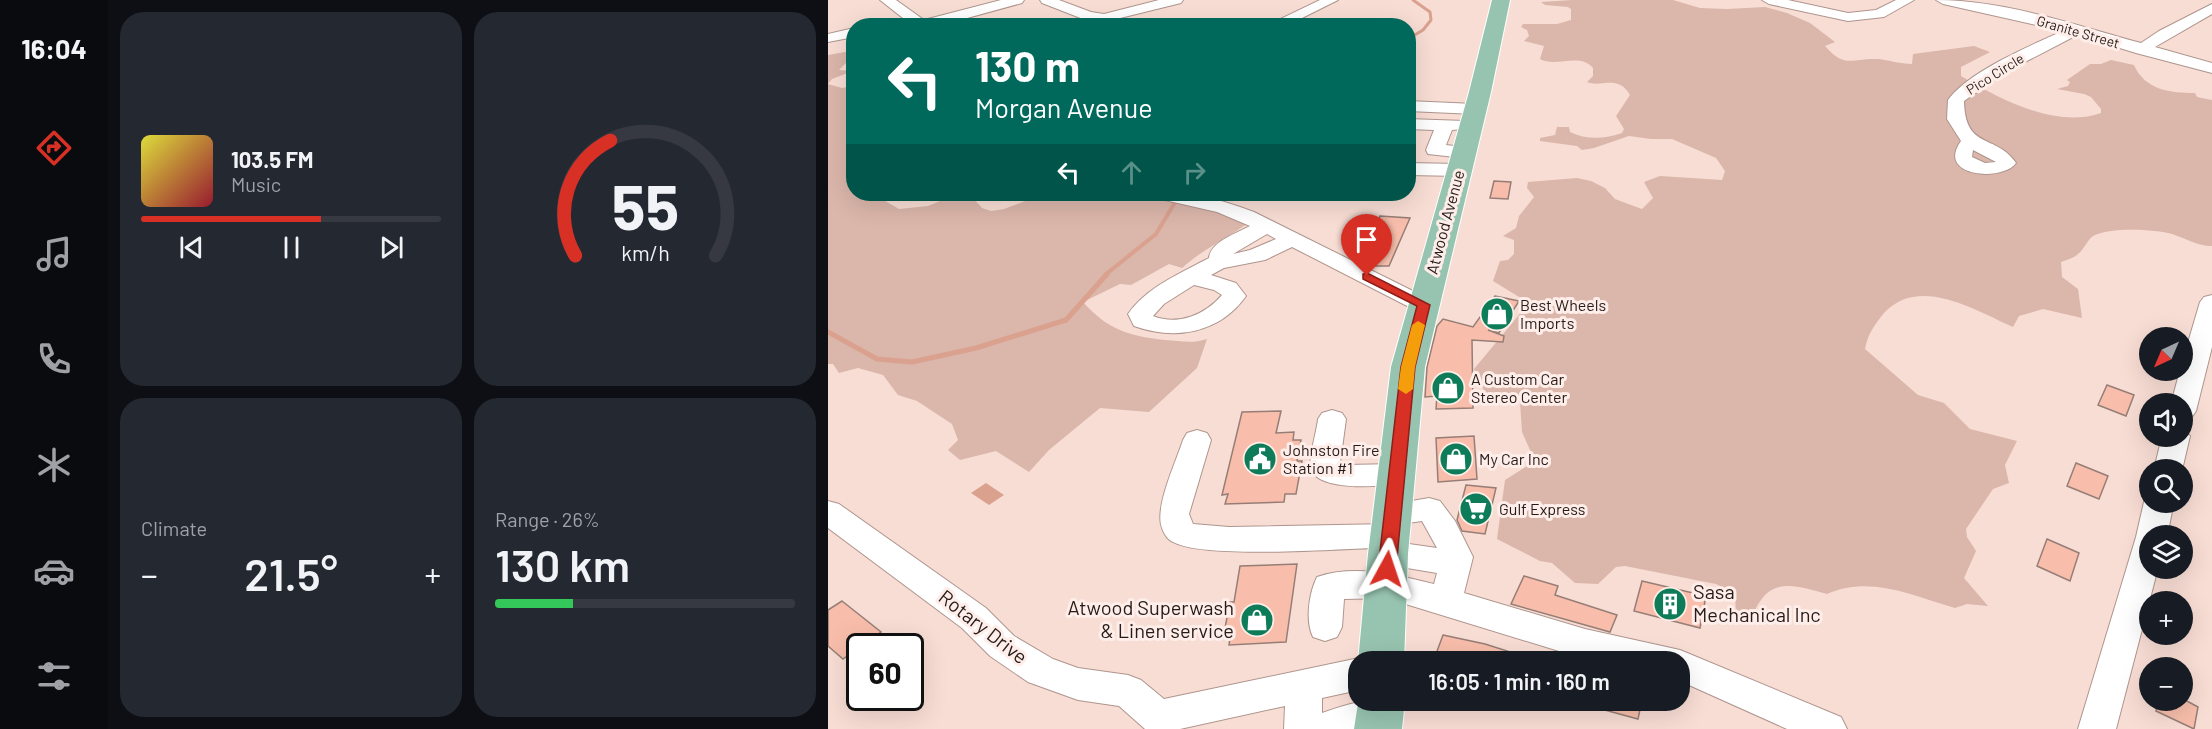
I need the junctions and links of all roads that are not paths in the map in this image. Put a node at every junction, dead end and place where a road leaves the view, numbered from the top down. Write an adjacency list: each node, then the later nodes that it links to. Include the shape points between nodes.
1 (887, 0): 12 (street)
2 (1017, 0): 13 (street)
3 (1047, 0): 4 (street, via 1098,18)
4 (1176, 0)
5 (1330, 0): 14 (street)
6 (1500, 0): 24 (main road, Atwood Avenue)
7 (1769, 0): 10 (street)
8 (1908, 0): 10 (street, via 1879,14 1857,16 1828,14)
9 (1943, 0): 17 (street, Granite Street)
10 (1795, 2)
11 (2212, 8): 20 (street)
12 (910, 18)
13 (946, 18)
14 (1291, 18)
15 (828, 26): 16 (street)
16 (846, 30)
17 (2076, 30): 20 (street, Granite Street); 25 (street, Pico Circle, via 1970,87 1956,100 1956,119)
18 (846, 33): 19 (street)
19 (828, 38)
20 (2141, 50): 21 (street, Granite Street)
21 (2212, 68)
22 (1416, 110): 24 (street)
23 (1416, 126): 24 (street)
24 (1463, 136): 26 (street); 33 (main road, Atwood Avenue)
25 (1970, 141)
26 (1416, 164)
27 (1195, 201): 28 (street)
28 (1268, 225): 29 (street); 30 (street, via 1230,244 1219,255)
29 (1292, 238): 30 (street, via 1267,253); 33 (street)
30 (1220, 261): 31 (street)
31 (1191, 278)
32 (2212, 302): 34 (street)
33 (1424, 305): 37 (main road, Atwood Avenue, via 1408,367)
34 (2187, 393)
35 (1332, 419): 37 (street, via 1325,468 1342,476)
36 (1197, 440): 39 (street, via 1174,514 1177,528 1184,534)
37 (1396, 474): 39 (main road, Atwood Avenue)
38 (828, 512): 50 (street, Rotary Drive, via 974,618 1002,646 1041,671 1078,684 1128,691)
39 (1390, 547): 40 (street); 40 (street, via 1429,509 1444,529); 42 (street); 43 (street, via 1329,586); 44 (main road, Atwood Avenue)
40 (1456, 563): 42 (street)
41 (2139, 579): 54 (street)
42 (1446, 601): 45 (street)
43 (1325, 627)
44 (1382, 651)
45 (1618, 651)
46 (1690, 669): 53 (street)
47 (1348, 676): 48 (street, Rotary Drive)
48 (1304, 685): 50 (street, Rotary Drive); 51 (street)
49 (1380, 715): 52 (street)
50 (1160, 723)
51 (1303, 729)
52 (1325, 729)
53 (1828, 729)
54 (2097, 729)

